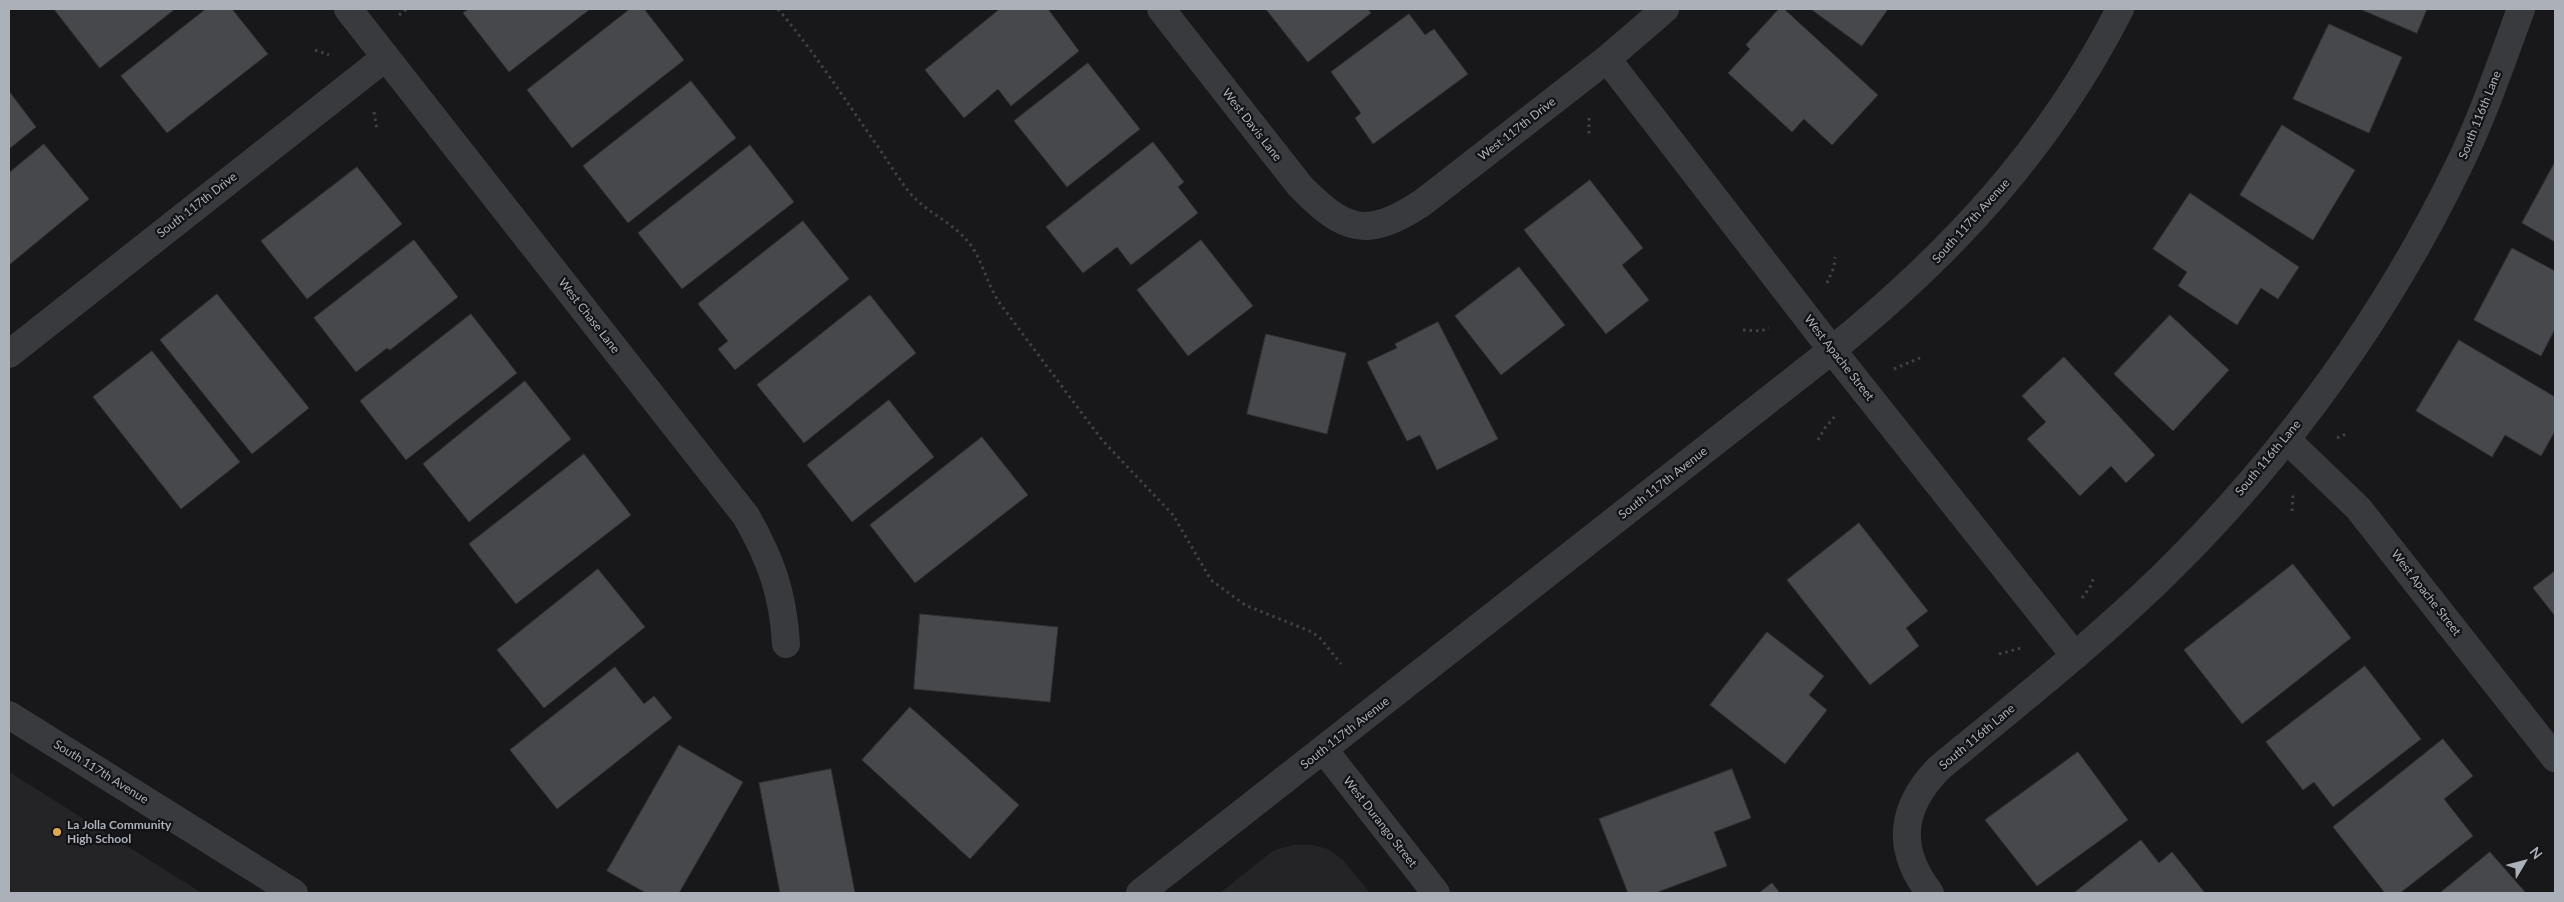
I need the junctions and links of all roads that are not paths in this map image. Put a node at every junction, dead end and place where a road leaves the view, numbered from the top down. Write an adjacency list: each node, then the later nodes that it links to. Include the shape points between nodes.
1 (348, 9): 6 (street, West Chase Lane)
2 (1161, 9): 8 (street, West Davis Lane, via 1300,186 1336,217)
3 (1665, 9): 7 (street, West 117th Drive)
4 (2120, 9): 9 (street, South 117th Avenue, via 2074,89 2001,190 1932,263)
5 (2521, 9): 11 (street, South 116th Lane, via 2461,162 2426,229 2389,294)
6 (386, 57): 10 (street, South 117th Drive); 12 (street, West Chase Lane, via 746,516 777,579)
7 (1606, 59): 8 (street, West 117th Drive, via 1422,203 1382,225); 9 (street, West Apache Street)
8 (1357, 226)
9 (1832, 350): 13 (street, West Apache Street); 15 (street, South 117th Avenue)
10 (9, 354)
11 (2286, 439): 13 (street, South 116th Lane, via 2165,573); 16 (street, West Apache Street, via 2358,508)
12 (786, 644)
13 (2075, 656): 20 (street, South 116th Lane, via 1939,768 1912,802 1906,823 1908,849)
14 (9, 714): 17 (street, South 117th Avenue)
15 (1324, 750): 18 (street, South 117th Avenue); 19 (street, West Durango Street)
16 (2555, 758)
17 (294, 893)
18 (1140, 893)
19 (1436, 893)
20 (1930, 893)

